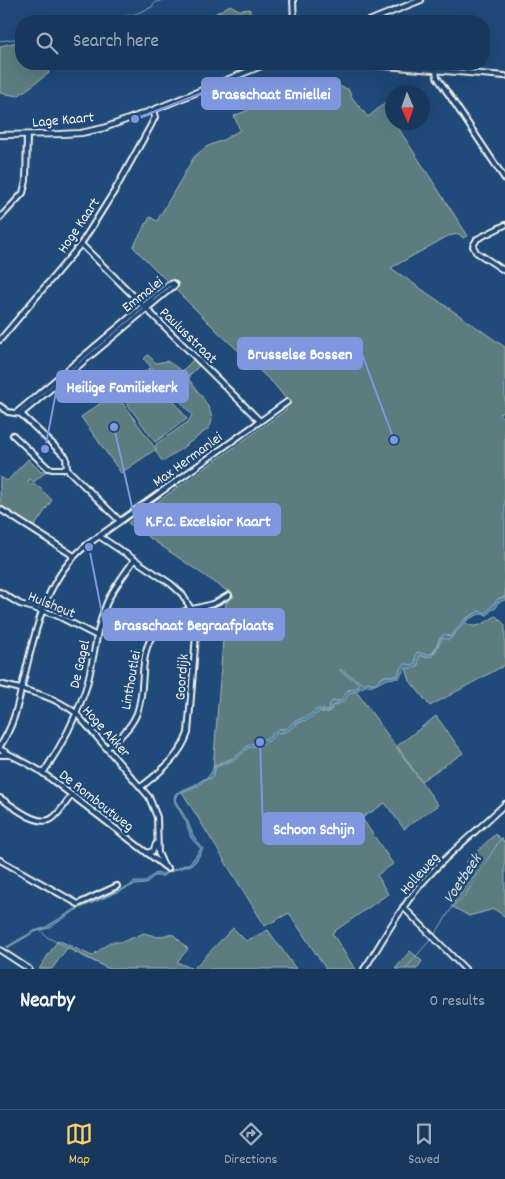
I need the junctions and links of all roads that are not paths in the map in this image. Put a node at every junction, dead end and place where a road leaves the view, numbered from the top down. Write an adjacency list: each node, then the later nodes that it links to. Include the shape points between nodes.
1 (293, 0): 3 (street)
2 (421, 0): 4 (street)
3 (294, 15)
4 (384, 15)
5 (251, 70): 8 (street, Lage Kaart)
6 (436, 70): 7 (street); 11 (street, via 436,77)
7 (505, 76)
8 (153, 110): 10 (street, Lage Kaart, via 89,131); 14 (street, Hoge Kaart, via 155,117 150,127)
9 (0, 134): 10 (street, Lage Kaart)
10 (28, 135): 12 (street, via 26,181 22,193)
11 (505, 180)
12 (0, 218)
13 (505, 225): 15 (street, via 474,240 473,246)
14 (81, 244): 16 (street, Paulusstraat); 17 (street, Hoge Kaart)
15 (505, 271)
16 (145, 307): 16 (street, Emmalei, via 175,285 168,285); 20 (street, Emmalei); 21 (street, Emmalei); 22 (street, Paulusstraat)
17 (0, 340)
18 (287, 402): 22 (street, Max Hermanlei)
19 (0, 406): 20 (street)
20 (16, 413): 21 (street)
21 (21, 414): 24 (street, via 66,457)
22 (260, 421): 26 (street, Max Hermanlei)
23 (13, 435): 24 (street, via 48,468)
24 (67, 469): 26 (street)
25 (0, 509): 28 (street)
26 (120, 521): 27 (street, Max Hermanlei)
27 (100, 536): 28 (street, Max Hermanlei); 29 (street, Goordijk)
28 (74, 556): 33 (street, Max Hermanlei, via 56,579)
29 (134, 560): 32 (street, Goordijk, via 176,589); 34 (street, De Gagel, via 109,599)
30 (0, 592): 33 (street, Hulshout, via 20,604)
31 (229, 595): 32 (street, Linthoutlei)
32 (191, 609): 39 (street, Linthoutlei, via 170,618 150,639 143,659 136,715 125,733); 43 (street, Goordijk, via 196,635 188,733 174,758)
33 (42, 610): 34 (street, Hulshout); 36 (street, Max Hermanlei)
34 (97, 636): 37 (street, De Gagel, via 86,689)
35 (0, 684): 36 (street, Hoge Akker)
36 (22, 689): 37 (street, Hoge Akker, via 50,697); 38 (street, Max Hermanlei, via 14,719)
37 (76, 713): 39 (street, Hoge Akker); 42 (street, De Gagel)
38 (0, 748): 41 (street, De Romboutweg)
39 (107, 748): 43 (street, Hoge Akker)
40 (0, 755): 41 (street, De Romboutweg)
41 (8, 755): 42 (street, De Romboutweg)
42 (43, 773): 44 (street, De Romboutweg)
43 (141, 787): 47 (street, Hoge Akker, via 155,810)
44 (72, 795): 45 (street, via 53,818 44,821 35,820); 48 (street, De Romboutweg)
45 (0, 798)
46 (505, 804): 52 (street, Holleweg, via 439,864)
47 (158, 834): 48 (street, via 153,851); 50 (street, Hoge Akker, via 159,857)
48 (147, 853): 50 (street, De Romboutweg)
49 (0, 860): 51 (street, via 78,904)
50 (166, 867)
51 (117, 886)
52 (403, 907): 55 (street, Holleweg); 56 (street)
53 (0, 950): 54 (street)
54 (29, 969)
55 (364, 969)
56 (465, 969)

